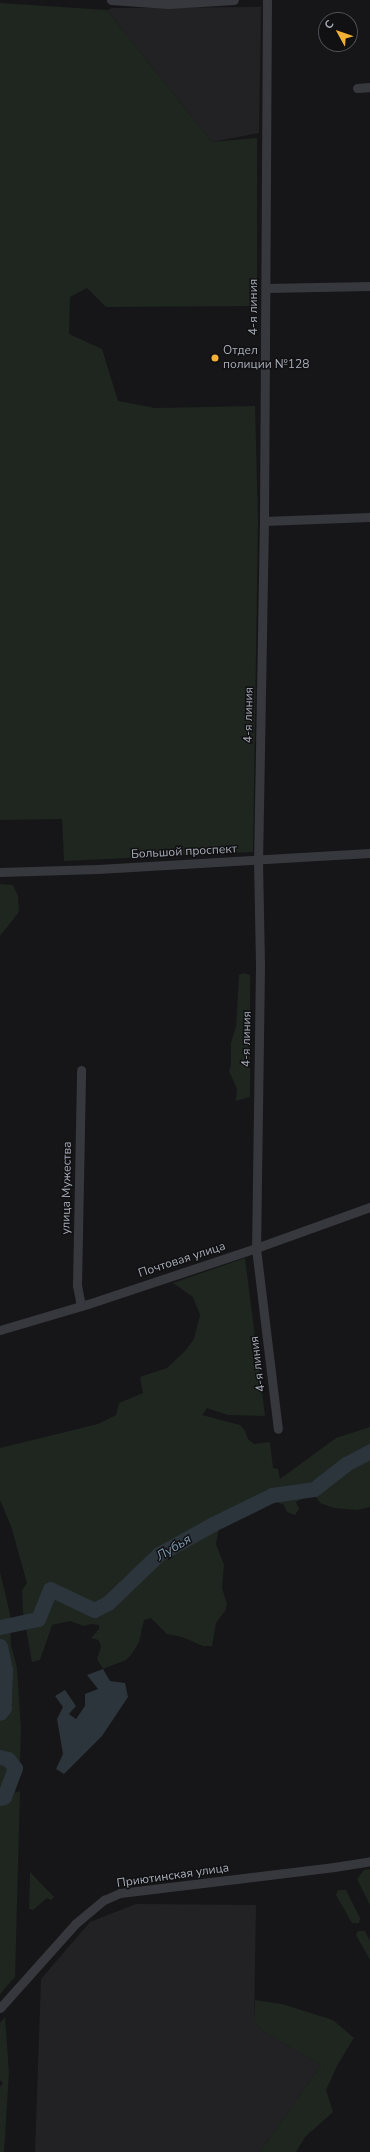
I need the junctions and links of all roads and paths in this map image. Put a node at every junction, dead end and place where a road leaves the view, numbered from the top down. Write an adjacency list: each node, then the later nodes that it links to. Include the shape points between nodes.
1 (111, 0): 2 (street, via 168,4)
2 (234, 0)
3 (267, 0): 7 (street, 4-я линия)
4 (357, 88): 5 (street)
5 (370, 88)
6 (370, 286): 7 (street)
7 (266, 288): 9 (street, 4-я линия)
8 (370, 517): 9 (street)
9 (264, 521): 11 (street, 4-я линия)
10 (370, 853): 11 (street, Большой проспект)
11 (258, 860): 12 (street, Большой проспект); 15 (street, 4-я линия, via 260,967)
12 (0, 872)
13 (82, 1070): 16 (street, улица Мужества, via 77,1284)
14 (370, 1207): 15 (street, Почтовая улица)
15 (256, 1248): 16 (street, Почтовая улица); 18 (street, 4-я линия)
16 (81, 1306): 17 (street, Почтовая улица)
17 (0, 1330)
18 (278, 1429)
19 (370, 1861): 20 (street, Приютинская улица, via 120,1893 104,1900 75,1924)
20 (0, 2008)

